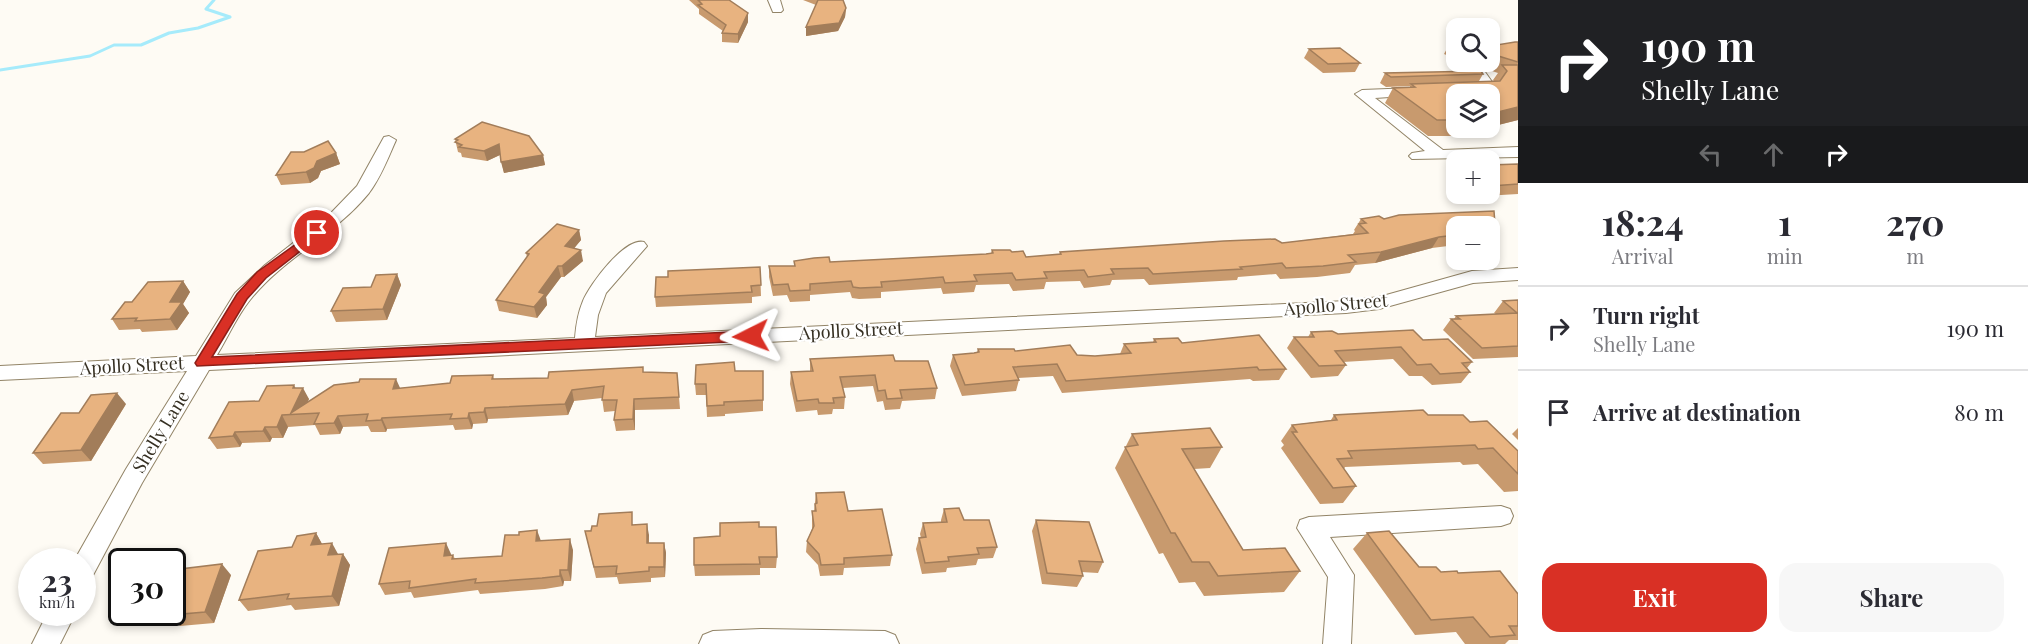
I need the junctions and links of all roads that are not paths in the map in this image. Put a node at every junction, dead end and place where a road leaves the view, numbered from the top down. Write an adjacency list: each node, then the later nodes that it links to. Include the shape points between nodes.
1 (1477, 72): 2 (street)
2 (1486, 84)
3 (1430, 92): 6 (street, via 1362,94)
4 (389, 140): 11 (street, Shelly Lane, via 365,187 304,245 261,275 242,297)
5 (1518, 152): 6 (street)
6 (1439, 155): 7 (street)
7 (1417, 156)
8 (638, 246): 10 (street, via 598,291 589,309)
9 (1518, 274): 10 (street, Apollo Street, via 1472,277 1379,303 1346,307)
10 (584, 344): 11 (street, Apollo Street)
11 (202, 363): 12 (street, Apollo Street); 14 (street, Shelly Lane)
12 (0, 373)
13 (1501, 516): 19 (street, via 1309,528 1341,575)
14 (95, 548)
15 (55, 626): 16 (street)
16 (46, 644)
17 (713, 644): 18 (street)
18 (885, 644)
19 (1337, 644)

